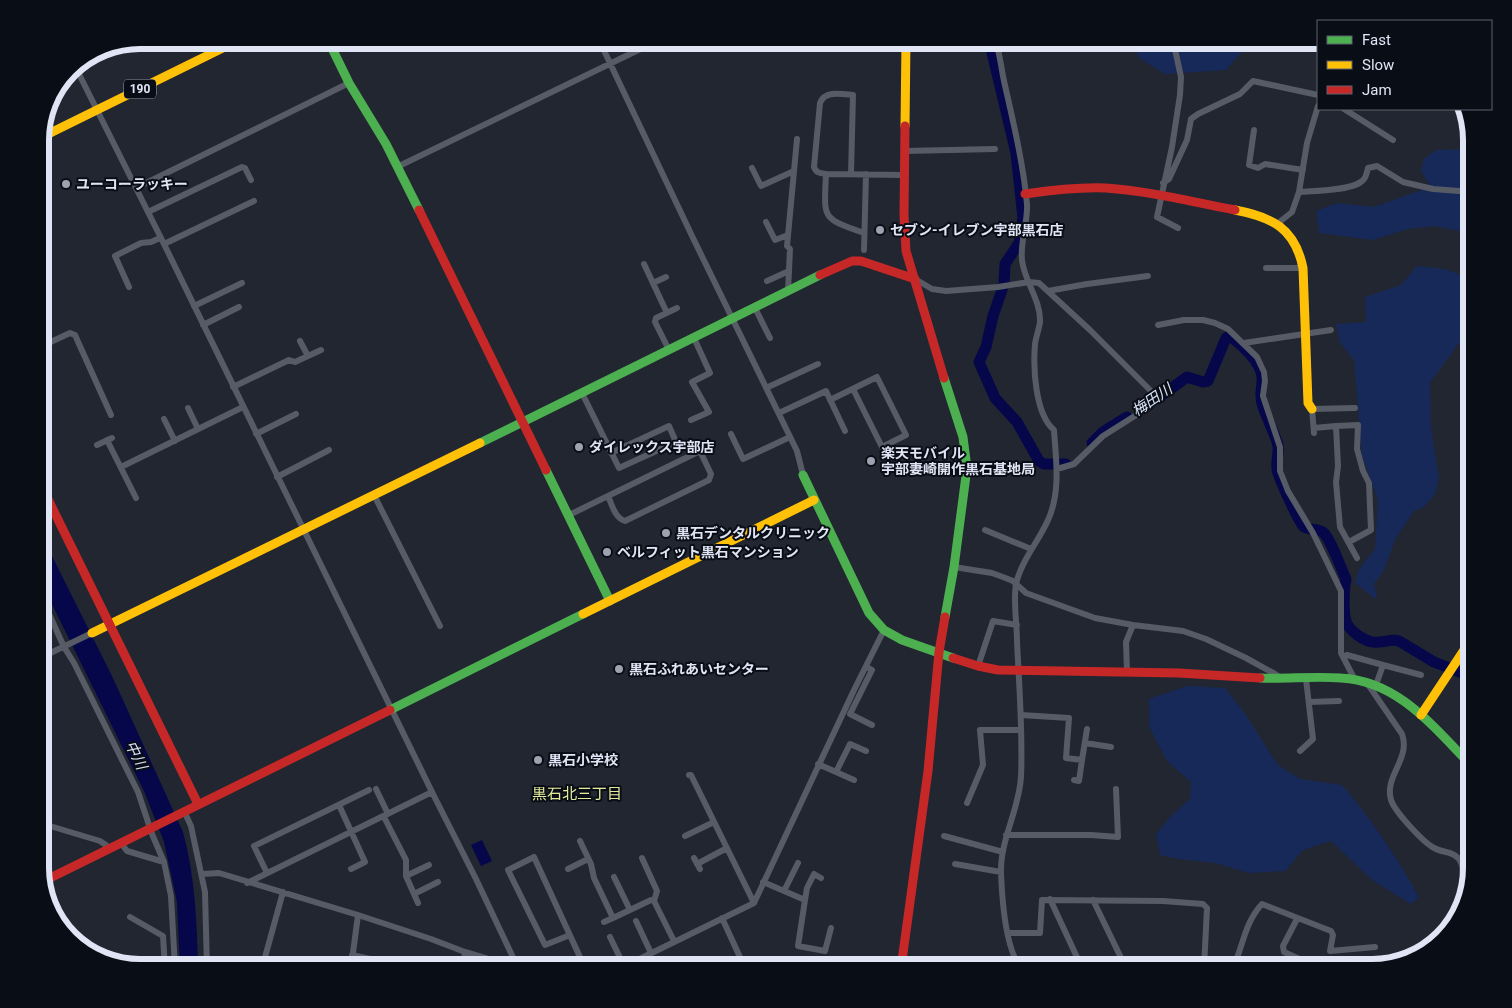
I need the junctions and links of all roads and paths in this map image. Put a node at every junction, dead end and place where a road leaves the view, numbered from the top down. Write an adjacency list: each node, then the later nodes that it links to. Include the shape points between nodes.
1 (207, 49): 13 (main road, 190)
2 (220, 49): 13 (main road, 190)
3 (333, 49): 11 (main road)
4 (603, 49): 9 (street)
5 (640, 49): 9 (street)
6 (906, 49): 22 (main road)
7 (997, 49): 36 (street)
8 (1175, 49): 32 (street, via 1181,77)
9 (610, 63): 23 (street); 66 (street)
10 (78, 73): 13 (street)
11 (350, 82): 23 (main road); 33 (street)
12 (1317, 95): 32 (street, via 1253,81 1240,94 1192,118 1187,140 1169,179)
13 (95, 108): 16 (main road, 190); 18 (main road, 190); 33 (street)
14 (1317, 109): 25 (street)
15 (1346, 110): 20 (street)
16 (50, 127)
17 (1254, 130): 25 (street, via 1249,166 1258,168 1265,164)
18 (49, 133)
19 (797, 139): 26 (street)
20 (1392, 140)
21 (995, 149): 22 (street)
22 (905, 151): 30 (main road)
23 (398, 167): 94 (main road)
24 (752, 168): 26 (street, via 761,186)
25 (1302, 170): 35 (street)
26 (794, 171): 44 (street)
27 (826, 174): 28 (street); 28 (street, via 818,173 814,167 820,103 829,94 853,95); 43 (street, via 824,208 827,213 832,220)
28 (851, 174): 29 (street)
29 (866, 174): 30 (street); 43 (street)
30 (904, 175): 53 (main road, via 905,243)
31 (251, 180): 39 (street, via 242,167)
32 (1164, 183): 37 (street)
33 (136, 188): 39 (street)
34 (1463, 191): 35 (street, via 1403,182 1377,166 1368,168 1365,179 1348,187)
35 (1299, 192): 41 (street, via 1292,212)
36 (1025, 194): 37 (main road, via 1088,188); 55 (street, via 1027,216 1022,262)
37 (1162, 195): 41 (main road, via 1256,215); 42 (street, via 1157,217)
38 (254, 201): 45 (street)
39 (148, 212): 45 (street)
40 (766, 222): 44 (street, via 775,240)
41 (1277, 224): 49 (main road, via 1296,244)
42 (1178, 228)
43 (864, 233): 46 (street)
44 (788, 235): 50 (street)
45 (162, 241): 58 (street, via 141,242 115,256); 61 (street)
46 (864, 250)
47 (644, 264): 57 (street)
48 (1266, 268): 49 (street)
49 (1303, 268): 70 (main road)
50 (789, 271): 54 (street); 59 (street)
51 (1148, 276): 60 (street)
52 (666, 277): 57 (street)
53 (914, 279): 55 (street, via 932,289 946,291); 59 (main road, via 870,263 852,262); 120 (main road, via 966,456)
54 (767, 281)
55 (1029, 282): 60 (street, via 1039,283); 105 (street, via 1040,322 1035,343 1037,387 1042,411 1054,430)
56 (242, 283): 61 (street)
57 (653, 283): 65 (street)
58 (129, 288)
59 (788, 292): 64 (main road)
60 (1048, 292): 105 (street, via 1158,398 1103,436 1074,464)
61 (194, 306): 67 (street)
62 (239, 307): 67 (street)
63 (677, 308): 65 (street)
64 (755, 308): 66 (main road); 72 (street)
65 (667, 313): 77 (street, via 656,318 655,322)
66 (732, 320): 71 (main road); 81 (street)
67 (203, 325): 80 (street)
68 (1158, 325): 75 (street, via 1203,320 1228,329)
69 (1331, 330): 70 (street)
70 (1306, 334): 75 (street); 88 (main road, via 1308,403)
71 (694, 338): 77 (main road); 93 (street, via 710,373 692,382 708,412)
72 (770, 338)
73 (300, 341): 78 (street)
74 (49, 343): 91 (street, via 70,333 75,335)
75 (1244, 343): 143 (street, via 1257,357 1264,372 1263,396 1280,447 1280,471 1288,492 1341,590 1341,653)
76 (321, 350): 78 (street)
77 (669, 350): 83 (main road)
78 (308, 356): 80 (street, via 295,362 289,360)
79 (818, 364): 81 (street)
80 (233, 387): 85 (street)
81 (766, 388): 89 (street)
82 (854, 389): 82 (street, via 882,446 906,435 877,377); 84 (street)
83 (582, 394): 94 (main road); 104 (street)
84 (830, 400): 89 (street, via 826,391); 97 (street)
85 (243, 407): 96 (street); 98 (street)
86 (188, 408): 96 (street)
87 (1356, 408): 88 (street)
88 (1312, 410): 95 (street, via 1314,430)
89 (779, 413): 100 (street)
90 (296, 414): 98 (street)
91 (112, 415)
92 (164, 419): 101 (street)
93 (691, 420)
94 (522, 422): 109 (main road); 114 (main road)
95 (1336, 426): 117 (street, via 1340,526); 117 (street, via 1358,425 1358,459 1369,483 1371,530)
96 (198, 429): 101 (street)
97 (844, 430)
98 (256, 434): 108 (street)
99 (731, 434): 100 (street, via 743,459)
100 (790, 437): 107 (street)
101 (175, 441): 106 (street)
102 (97, 445): 106 (street, via 109,439)
103 (329, 450): 108 (street)
104 (612, 453): 104 (street, via 669,426 676,442 619,468)
105 (1057, 466): 118 (street, via 1052,510)
106 (121, 467): 111 (street)
107 (804, 475): 112 (main road)
108 (277, 476): 115 (street)
109 (374, 494): 115 (main road); 127 (street)
110 (608, 496): 110 (street, via 617,516 625,521 709,480 711,474 700,451); 114 (street)
111 (136, 498)
112 (814, 500): 122 (main road); 128 (main road, via 869,613)
113 (49, 501): 124 (main road)
114 (569, 515): 122 (main road)
115 (303, 530): 124 (main road); 148 (street)
116 (985, 530): 118 (street)
117 (1349, 542): 119 (street)
118 (1032, 549): 121 (street)
119 (1357, 558)
120 (954, 567): 121 (street, via 992,573); 131 (main road)
121 (1016, 585): 125 (street); 126 (street, via 1026,594 1080,613)
122 (610, 601): 148 (main road)
123 (49, 614): 130 (street)
124 (110, 624): 129 (main road); 170 (main road)
125 (1017, 625): 136 (street, via 993,621); 138 (street)
126 (1132, 625): 139 (street, via 1126,642); 141 (street, via 1183,631 1206,639)
127 (440, 626)
128 (884, 630): 131 (main road, via 902,640); 137 (street)
129 (92, 633): 130 (street)
130 (64, 647): 133 (street); 176 (street)
131 (939, 652): 136 (main road); 245 (main road, via 928,772)
132 (1463, 652): 150 (main road)
133 (49, 654)
134 (1348, 655): 135 (street)
135 (1384, 665): 140 (street); 145 (street)
136 (978, 666): 138 (main road)
137 (867, 667): 151 (street, via 872,670 850,714); 161 (street)
138 (1019, 671): 139 (main road); 149 (street)
139 (1127, 672): 141 (main road)
140 (1420, 675)
141 (1282, 679): 142 (main road)
142 (1306, 679): 143 (main road); 147 (street)
143 (1355, 680): 144 (main road)
144 (1366, 682): 145 (main road); 193 (street, via 1405,743 1392,780 1391,800 1412,828 1432,847 1452,853)
145 (1376, 685): 150 (main road, via 1396,695)
146 (1339, 701): 147 (street)
147 (1309, 702): 157 (street, via 1313,739)
148 (392, 710): 168 (street); 170 (main road)
149 (1021, 715): 153 (street); 159 (street, via 1069,718)
150 (1421, 715): 158 (main road)
151 (872, 725)
152 (1087, 729): 154 (street)
153 (1021, 730): 169 (street, via 980,730 983,765); 180 (street, via 1021,779)
154 (1085, 743): 155 (street); 160 (street)
155 (1111, 747)
156 (866, 751): 163 (street, via 850,744)
157 (1300, 751)
158 (1463, 757)
159 (1066, 758): 160 (street); 162 (street)
160 (1082, 760): 166 (street, via 1079,780)
161 (818, 764): 163 (street); 204 (street)
162 (1065, 765)
163 (836, 772): 165 (street)
164 (689, 775): 174 (street)
165 (854, 780)
166 (1074, 780)
167 (1116, 789): 180 (street, via 1118,836)
168 (432, 792): 173 (street); 240 (street)
169 (967, 803)
170 (198, 804): 172 (main road)
171 (338, 805): 173 (street, via 373,790); 177 (street); 197 (street, via 254,846)
172 (183, 811): 176 (main road); 198 (street, via 191,826)
173 (386, 815): 177 (street); 199 (street, via 406,860)
174 (714, 822): 178 (street); 184 (street)
175 (49, 826): 183 (street, via 100,840)
176 (152, 826): 182 (main road); 188 (street)
177 (352, 832): 194 (street, via 365,862); 197 (street)
178 (685, 836)
179 (944, 836): 185 (street)
180 (1006, 836): 185 (street)
181 (580, 841): 187 (street)
182 (121, 843): 183 (main road); 188 (street, via 127,851)
183 (110, 848): 201 (main road)
184 (727, 848): 190 (street); 213 (street)
185 (1003, 852): 196 (street)
186 (642, 858): 212 (street, via 657,891)
187 (588, 860): 195 (street); 218 (street)
188 (164, 862): 233 (street, via 171,896)
189 (798, 863): 206 (street)
190 (697, 864)
191 (955, 864): 196 (street)
192 (429, 865): 199 (street)
193 (1463, 866)
194 (351, 869)
195 (568, 869)
196 (1001, 872): 224 (street)
197 (267, 873): 205 (street)
198 (202, 874): 205 (street, via 218,873); 234 (street)
199 (406, 876): 208 (street)
200 (614, 877): 215 (street)
201 (49, 878)
202 (821, 878): 210 (street, via 814,874)
203 (438, 882): 208 (street)
204 (763, 882): 206 (street); 213 (street)
205 (247, 883): 207 (street)
206 (784, 891): 210 (street)
207 (283, 892): 216 (street); 235 (street)
208 (414, 894): 214 (street)
209 (1050, 899): 211 (street); 224 (street, via 1042,900 1040,933); 247 (street)
210 (805, 900): 223 (street, via 798,946 825,951)
211 (1093, 900): 248 (street); 249 (street, via 1203,904 1206,908)
212 (654, 901): 215 (street); 227 (street)
213 (754, 902): 219 (street)
214 (418, 903)
215 (630, 910): 218 (street)
216 (358, 915): 229 (street); 231 (street)
217 (130, 918): 232 (street, via 163,936)
218 (613, 918): 222 (street)
219 (722, 918): 227 (street); 244 (street)
220 (1297, 919): 228 (street, via 1331,931 1330,951); 250 (street, via 1262,904 1249,922); 251 (street, via 1283,946 1284,952)
221 (636, 921): 230 (street)
222 (604, 922)
223 (831, 928)
224 (1008, 933): 246 (street)
225 (570, 935): 225 (street, via 545,946 508,870 534,857); 241 (street)
226 (610, 937): 242 (street)
227 (674, 941): 230 (street)
228 (1375, 947)
229 (465, 952): 238 (street); 239 (street)
230 (651, 953): 243 (street)
231 (352, 955): 236 (street); 237 (street)
232 (164, 959)
233 (174, 959)
234 (207, 959)
235 (264, 959)
236 (352, 959)
237 (370, 959)
238 (464, 959)
239 (489, 959)
240 (515, 959)
241 (581, 959)
242 (619, 959)
243 (639, 959)
244 (741, 959)
245 (902, 959)
246 (1015, 959)
247 (1078, 959)
248 (1122, 959)
249 (1204, 959)
250 (1237, 959)
251 (1300, 959)

